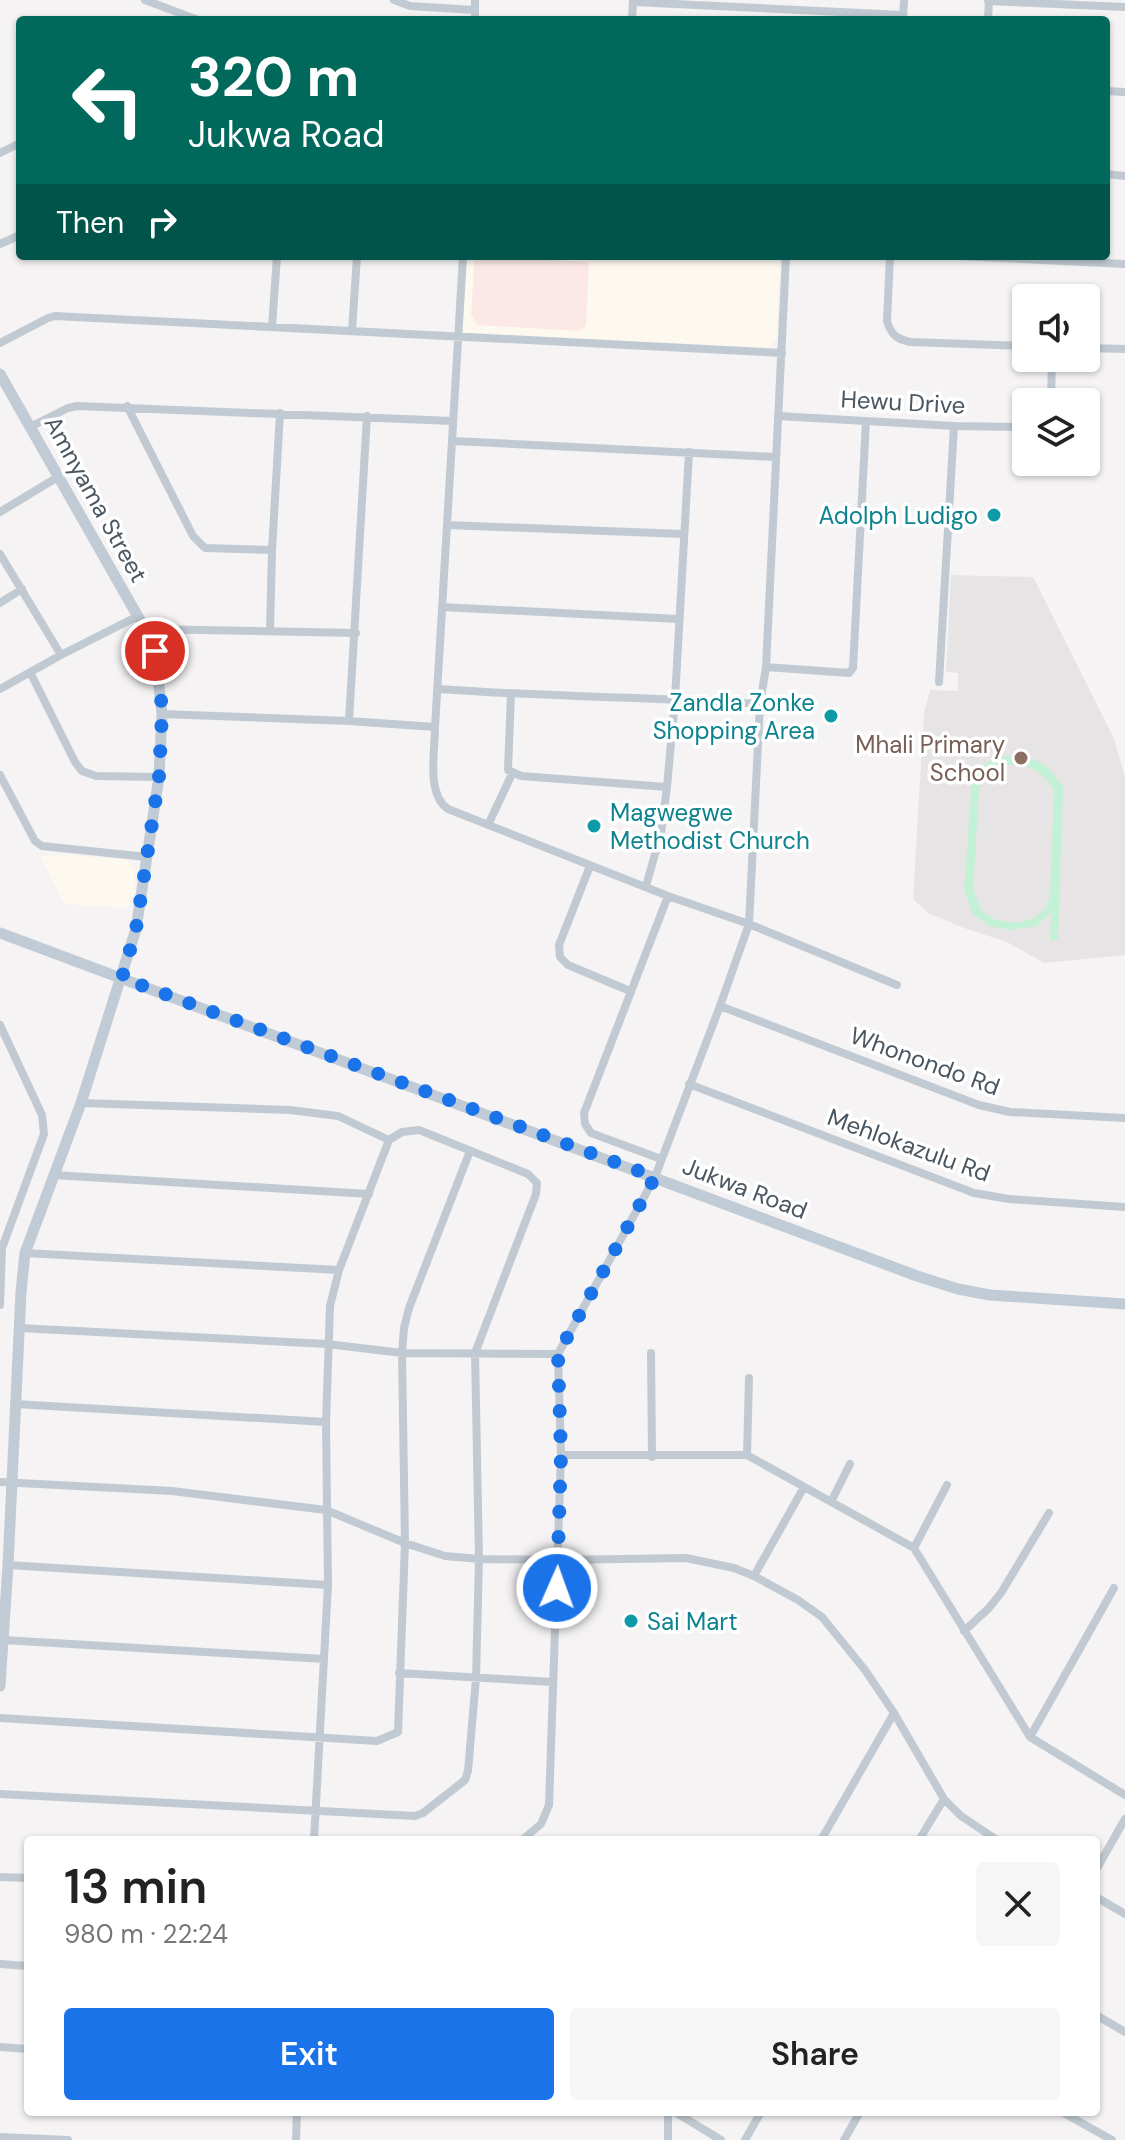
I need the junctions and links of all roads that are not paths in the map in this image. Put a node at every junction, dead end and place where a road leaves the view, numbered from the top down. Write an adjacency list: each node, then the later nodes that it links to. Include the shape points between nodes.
1 (394, 0): 8 (street)
2 (475, 0): 8 (street)
3 (149, 1): 9 (street)
4 (633, 1): 6 (street)
5 (988, 1): 7 (street)
6 (718, 3): 10 (street)
7 (1125, 7)
8 (475, 15)
9 (188, 16)
10 (878, 16)
11 (277, 260): 18 (street)
12 (357, 260): 19 (street)
13 (463, 260): 20 (street)
14 (786, 260): 25 (street)
15 (890, 260): 22 (street, via 887,321 898,339)
16 (1042, 260): 17 (street)
17 (1125, 264)
18 (272, 327): 19 (street); 21 (street, via 55,316)
19 (352, 331): 20 (street)
20 (459, 337): 25 (street); 31 (street)
21 (0, 343)
22 (1012, 346)
23 (1100, 348): 24 (street)
24 (1125, 349)
25 (782, 353): 30 (street)
26 (0, 374): 34 (street, Amnyama Street)
27 (127, 406): 28 (street); 34 (street, via 73,406); 43 (street, via 193,536 205,548)
28 (280, 413): 29 (street); 43 (street)
29 (367, 416): 31 (street); 52 (street)
30 (778, 416): 32 (street, Hewu Drive); 38 (street)
31 (453, 421): 36 (street)
32 (866, 421): 33 (street, Hewu Drive); 54 (street, via 853,668 849,673)
33 (954, 426): 35 (street, Hewu Drive); 56 (street)
34 (30, 427): 39 (street, Amnyama Street)
35 (1012, 427)
36 (452, 441): 37 (street); 41 (street)
37 (689, 452): 38 (street); 42 (street)
38 (776, 457): 54 (street)
39 (58, 477): 40 (street); 48 (street, Amnyama Street)
40 (0, 512)
41 (447, 525): 42 (street); 47 (street)
42 (683, 534): 49 (street)
43 (272, 550): 51 (street)
44 (0, 554): 45 (street)
45 (22, 589): 46 (street); 53 (street)
46 (0, 603)
47 (442, 607): 49 (street); 58 (street)
48 (136, 617): 50 (street, Amnyama Street); 53 (street)
49 (678, 619): 60 (street)
50 (145, 629): 51 (street); 62 (street, Amnyama Street, via 159,667)
51 (270, 630): 52 (street)
52 (356, 633): 63 (street)
53 (61, 655): 55 (street)
54 (766, 667): 61 (street)
55 (30, 672): 57 (street); 67 (street, via 82,771)
56 (939, 682)
57 (0, 689)
58 (439, 689): 59 (street); 64 (street)
59 (511, 694): 60 (street); 65 (street)
60 (675, 699): 61 (street); 68 (street)
61 (760, 704): 74 (street)
62 (162, 714): 63 (street); 67 (street, Amnyama Street)
63 (349, 721): 64 (street)
64 (435, 727): 69 (street, via 434,785 440,803)
65 (512, 774): 68 (street); 69 (street)
66 (0, 775): 70 (street, via 38,844)
67 (159, 777): 70 (street, Amnyama Street)
68 (667, 787): 72 (street)
69 (488, 825): 71 (street)
70 (147, 857): 76 (street, Amnyama Street)
71 (590, 866): 72 (street); 78 (street, via 559,945 560,957)
72 (646, 886): 73 (street)
73 (668, 896): 74 (street); 78 (street)
74 (749, 924): 77 (street); 79 (street)
75 (0, 933): 76 (street, Jukwa Road)
76 (122, 978): 82 (street, Amnyama Street); 88 (street, Jukwa Road)
77 (897, 985)
78 (630, 991): 86 (street, via 584,1113 585,1124 591,1133)
79 (720, 1006): 81 (street); 83 (street, Whonondo Rd, via 979,1105 1010,1112)
80 (0, 1025): 93 (street, via 42,1115 44,1134 4,1239)
81 (689, 1084): 86 (street); 90 (street, Mehlokazulu Rd, via 974,1193)
82 (81, 1103): 84 (street, via 290,1110 338,1116); 87 (street, Amnyama Street)
83 (1125, 1118)
84 (389, 1140): 85 (street, via 419,1130); 89 (street)
85 (470, 1151): 99 (street, via 409,1308); 100 (street, via 528,1174 537,1183)
86 (661, 1159): 88 (street)
87 (53, 1175): 89 (street); 91 (street, Amnyama Street)
88 (655, 1177): 95 (street, Jukwa Road, via 958,1289); 102 (street)
89 (369, 1194): 92 (street)
90 (1125, 1207)
91 (25, 1253): 92 (street); 94 (street, Amnyama Street)
92 (339, 1270): 98 (street)
93 (1, 1284): 94 (street); 96 (street)
94 (21, 1292): 97 (street, Amnyama Street)
95 (1125, 1304)
96 (0, 1305)
97 (19, 1328): 98 (street); 104 (street, Amnyama Street)
98 (327, 1344): 99 (street); 105 (street)
99 (402, 1353): 100 (street); 116 (street)
100 (475, 1353): 102 (street); 118 (street)
101 (651, 1353): 108 (street)
102 (558, 1354): 106 (street)
103 (749, 1378): 107 (street)
104 (15, 1404): 105 (street); 110 (street, Amnyama Street)
105 (326, 1422): 114 (street)
106 (561, 1455): 108 (street); 119 (street)
107 (747, 1455): 108 (street); 112 (street)
108 (652, 1457)
109 (850, 1464): 113 (street)
110 (6, 1483): 114 (street, via 172,1491); 120 (street, Amnyama Street)
111 (947, 1485): 117 (street)
112 (804, 1487): 113 (street); 121 (street)
113 (831, 1502): 117 (street)
114 (326, 1510): 116 (street); 122 (street)
115 (1049, 1513): 124 (street, via 1001,1593)
116 (405, 1543): 118 (street, via 445,1556); 127 (street)
117 (914, 1548): 124 (street)
118 (479, 1559): 119 (street); 128 (street)
119 (558, 1560): 121 (street, via 686,1558); 129 (street)
120 (8, 1565): 122 (street); 125 (street, Amnyama Street)
121 (754, 1576): 131 (street, via 822,1617)
122 (328, 1585): 126 (street)
123 (1114, 1588): 134 (street)
124 (964, 1631): 134 (street)
125 (3, 1640): 126 (street); 130 (street, Amnyama Street)
126 (324, 1659): 133 (street)
127 (399, 1673): 128 (street); 133 (street, via 398,1732 377,1741)
128 (476, 1678): 129 (street); 138 (street, via 468,1771 457,1787 415,1816)
129 (553, 1682): 141 (street, via 547,1813)
130 (0, 1686)
131 (894, 1713): 137 (street); 142 (street)
132 (0, 1718): 133 (street)
133 (318, 1736): 138 (street)
134 (1030, 1737): 136 (street)
135 (0, 1794): 138 (street)
136 (1125, 1795)
137 (944, 1799): 143 (street); 144 (street)
138 (316, 1812): 140 (street)
139 (1125, 1819): 145 (street)
140 (314, 1836)
141 (527, 1836)
142 (823, 1836)
143 (921, 1836)
144 (991, 1836)
145 (1100, 1863)
146 (0, 1877): 147 (street)
147 (24, 1878)
148 (1100, 1899): 149 (street)
149 (1125, 1914)
150 (0, 1964): 151 (street)
151 (24, 1966)
152 (1100, 2017): 153 (street)
153 (1125, 2032)
154 (0, 2047): 155 (street)
155 (24, 2049)
156 (297, 2116): 164 (street)
157 (668, 2116): 165 (street)
158 (682, 2116): 166 (street)
159 (759, 2116): 167 (street)
160 (858, 2116): 168 (street)
161 (1069, 2116): 169 (street)
162 (0, 2137): 163 (street)
163 (68, 2140)
164 (296, 2140)
165 (668, 2140)
166 (721, 2140)
167 (745, 2140)
168 (844, 2140)
169 (1112, 2140)

